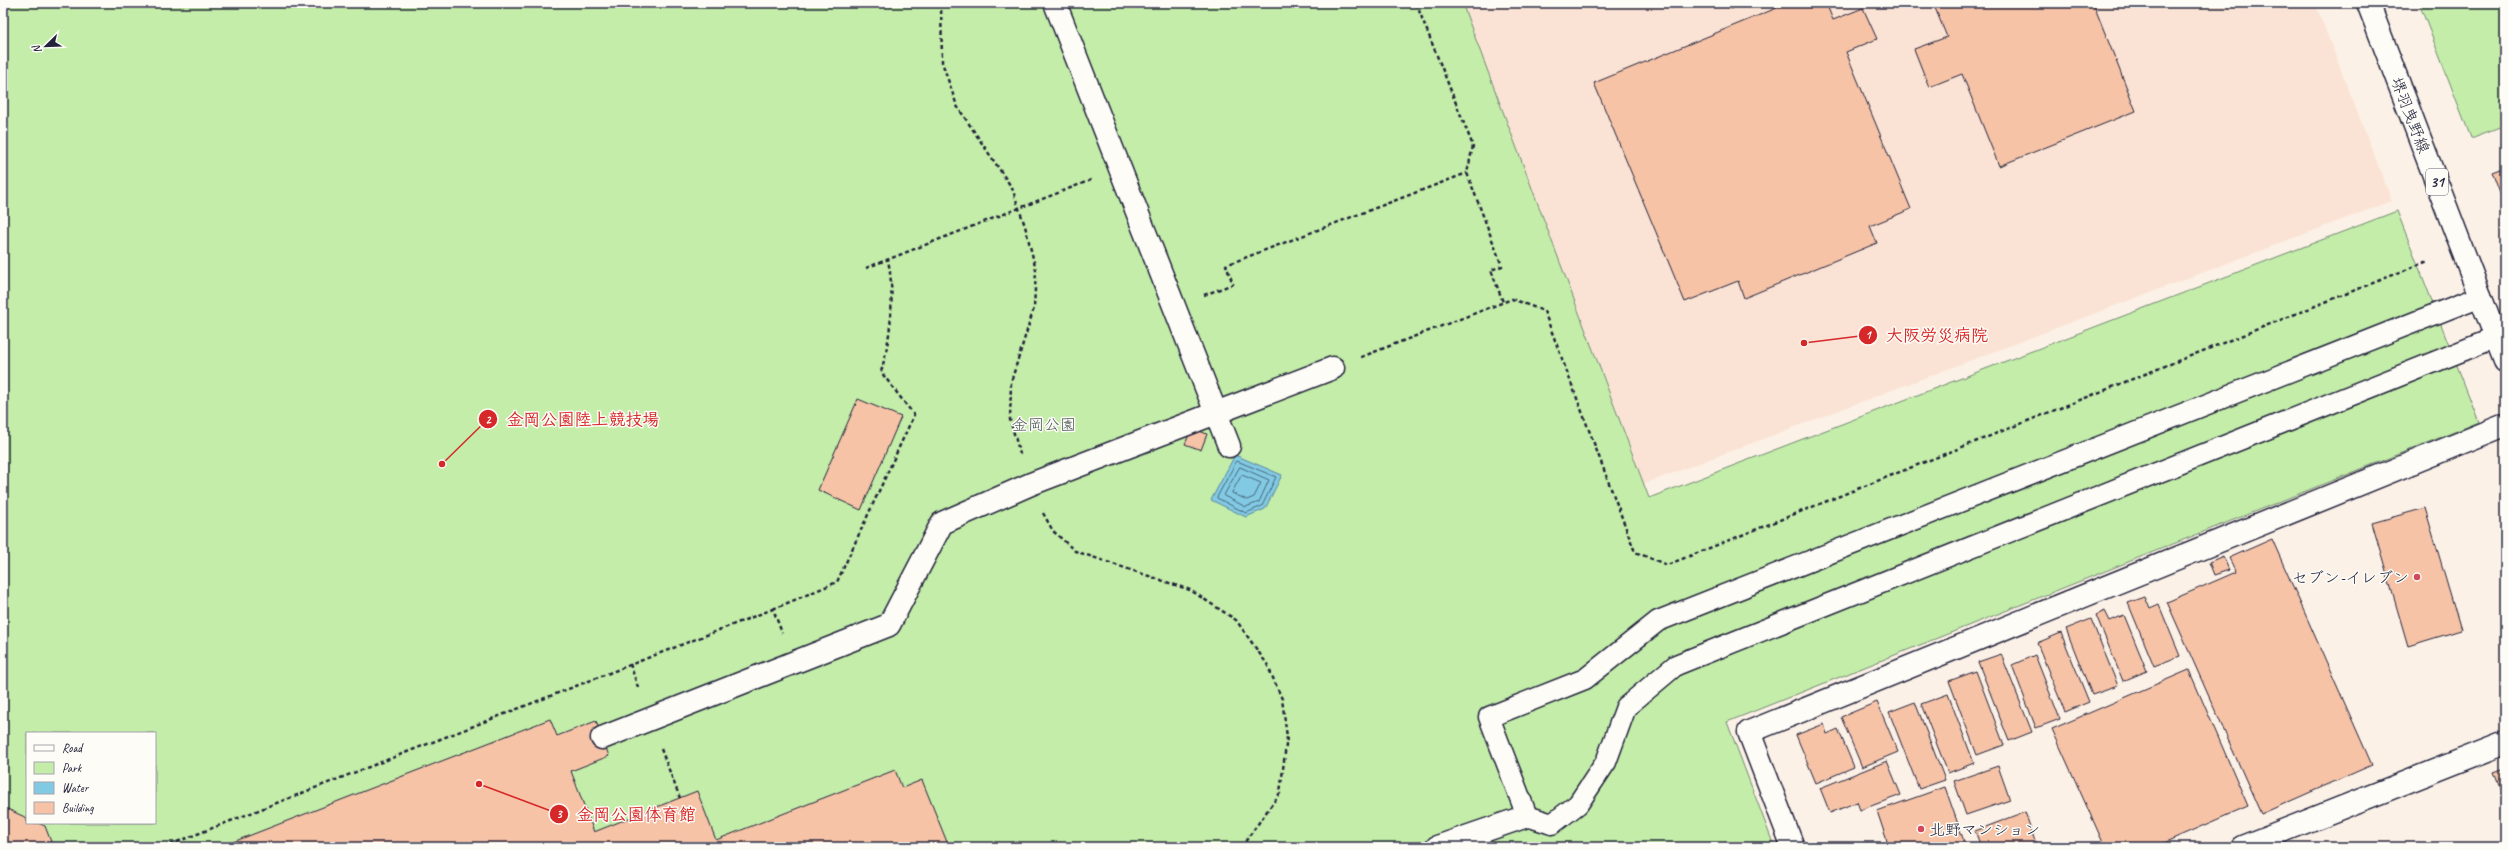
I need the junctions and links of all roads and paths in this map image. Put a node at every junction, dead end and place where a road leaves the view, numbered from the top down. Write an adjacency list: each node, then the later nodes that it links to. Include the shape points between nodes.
1 (1055, 3): 4 (street)
2 (1416, 3): 5 (path, via 1473,146)
3 (2368, 3): 9 (street, 堺羽曳野線 / 31)
4 (1121, 167): 6 (path); 11 (street)
5 (1466, 172): 10 (path, via 1502,266 1491,270); 11 (path, via 1226,265 1233,284)
6 (888, 260): 8 (path); 18 (path, via 892,281 890,317 886,354 881,372 914,416 837,582)
7 (2428, 261): 10 (path, via 1667,565 1636,552 1544,311 1512,299)
8 (866, 268)
9 (2482, 296): 12 (street, 堺羽曳野線 / 31); 24 (lane, via 1658,621 1585,679 1489,717)
10 (1503, 303): 14 (path)
11 (1176, 306): 15 (street)
12 (2497, 336): 13 (street, 堺羽曳野線 / 31); 24 (lane, via 1676,665 1626,707 1606,762 1578,804 1552,824)
13 (2505, 361)
14 (1333, 368): 15 (street)
15 (1216, 413): 17 (street); 19 (street, via 1031,484 942,523 889,625)
16 (2505, 425): 27 (street, via 1749,732)
17 (1229, 446)
18 (773, 609): 19 (path); 25 (path)
19 (794, 663): 20 (street)
20 (602, 738)
21 (2505, 742): 28 (street)
22 (664, 756): 23 (path)
23 (680, 798)
24 (1527, 816): 26 (street)
25 (164, 847)
26 (1437, 847)
27 (1793, 847)
28 (2242, 847)

